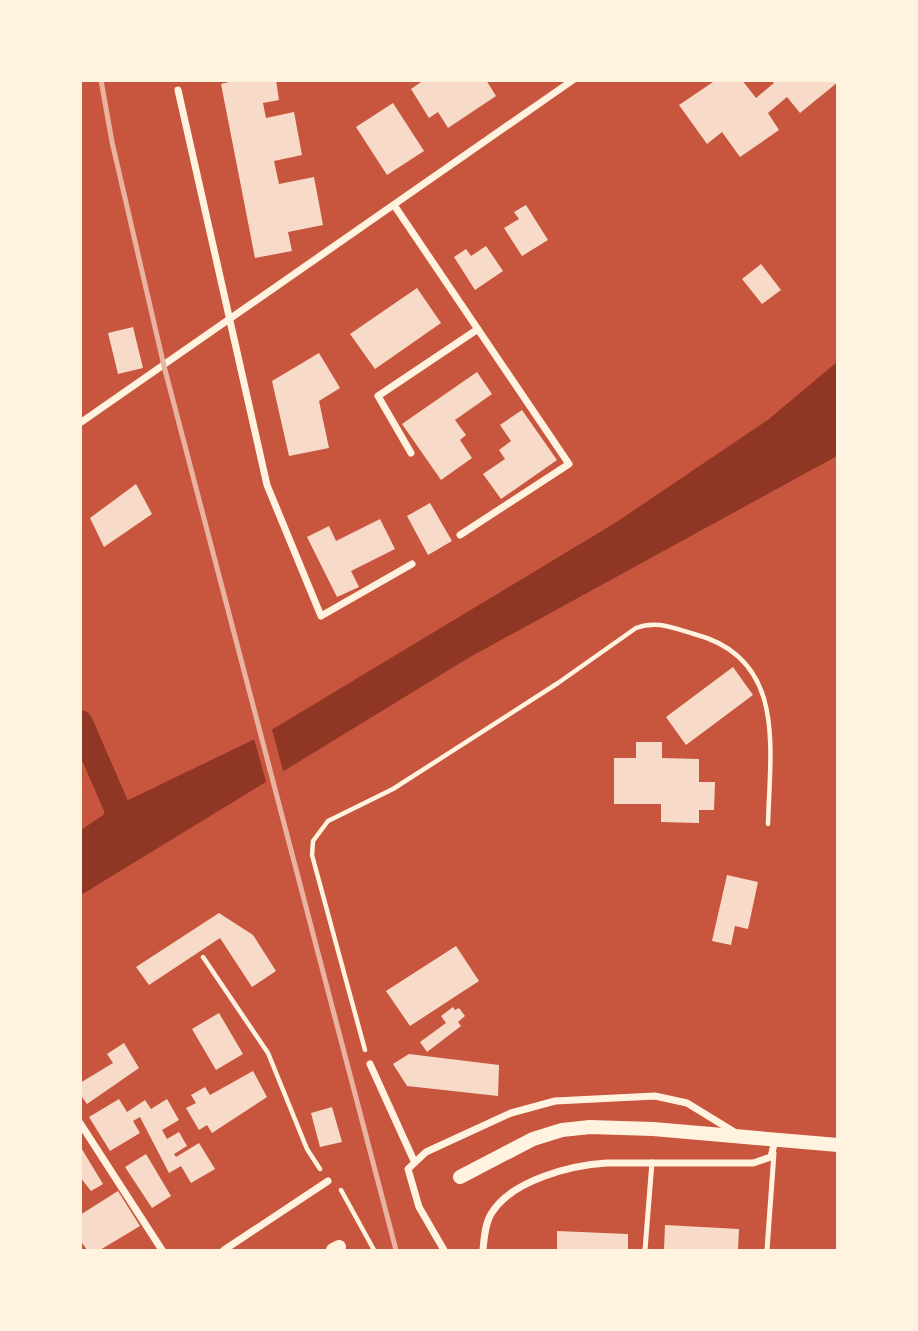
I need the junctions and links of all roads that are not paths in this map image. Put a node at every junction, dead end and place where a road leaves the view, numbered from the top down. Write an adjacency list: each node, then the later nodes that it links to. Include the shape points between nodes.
1 (573, 80): 3 (street)
2 (178, 90): 4 (street)
3 (394, 205): 4 (street); 5 (street)
4 (228, 320): 6 (street); 9 (street, via 267,485 321,616)
5 (478, 329): 7 (street, via 378,396); 8 (street, via 569,464)
6 (80, 423)
7 (411, 453)
8 (460, 535)
9 (412, 564)
10 (370, 1064): 15 (street)
11 (80, 1123): 19 (street)
12 (743, 1137): 13 (main road); 15 (street, via 687,1103 655,1096 555,1101 511,1113); 17 (main road, via 615,1126 562,1130 533,1139)
13 (775, 1145): 14 (main road); 16 (street, via 771,1157 742,1165); 24 (lane)
14 (838, 1145)
15 (414, 1161): 21 (street, via 408,1169 419,1207)
16 (652, 1162): 22 (street, via 589,1164 548,1174 521,1188 489,1217); 23 (lane)
17 (460, 1177)
18 (328, 1181): 20 (street)
19 (162, 1251)
20 (224, 1251)
21 (444, 1251)
22 (483, 1251)
23 (645, 1251)
24 (767, 1251)

